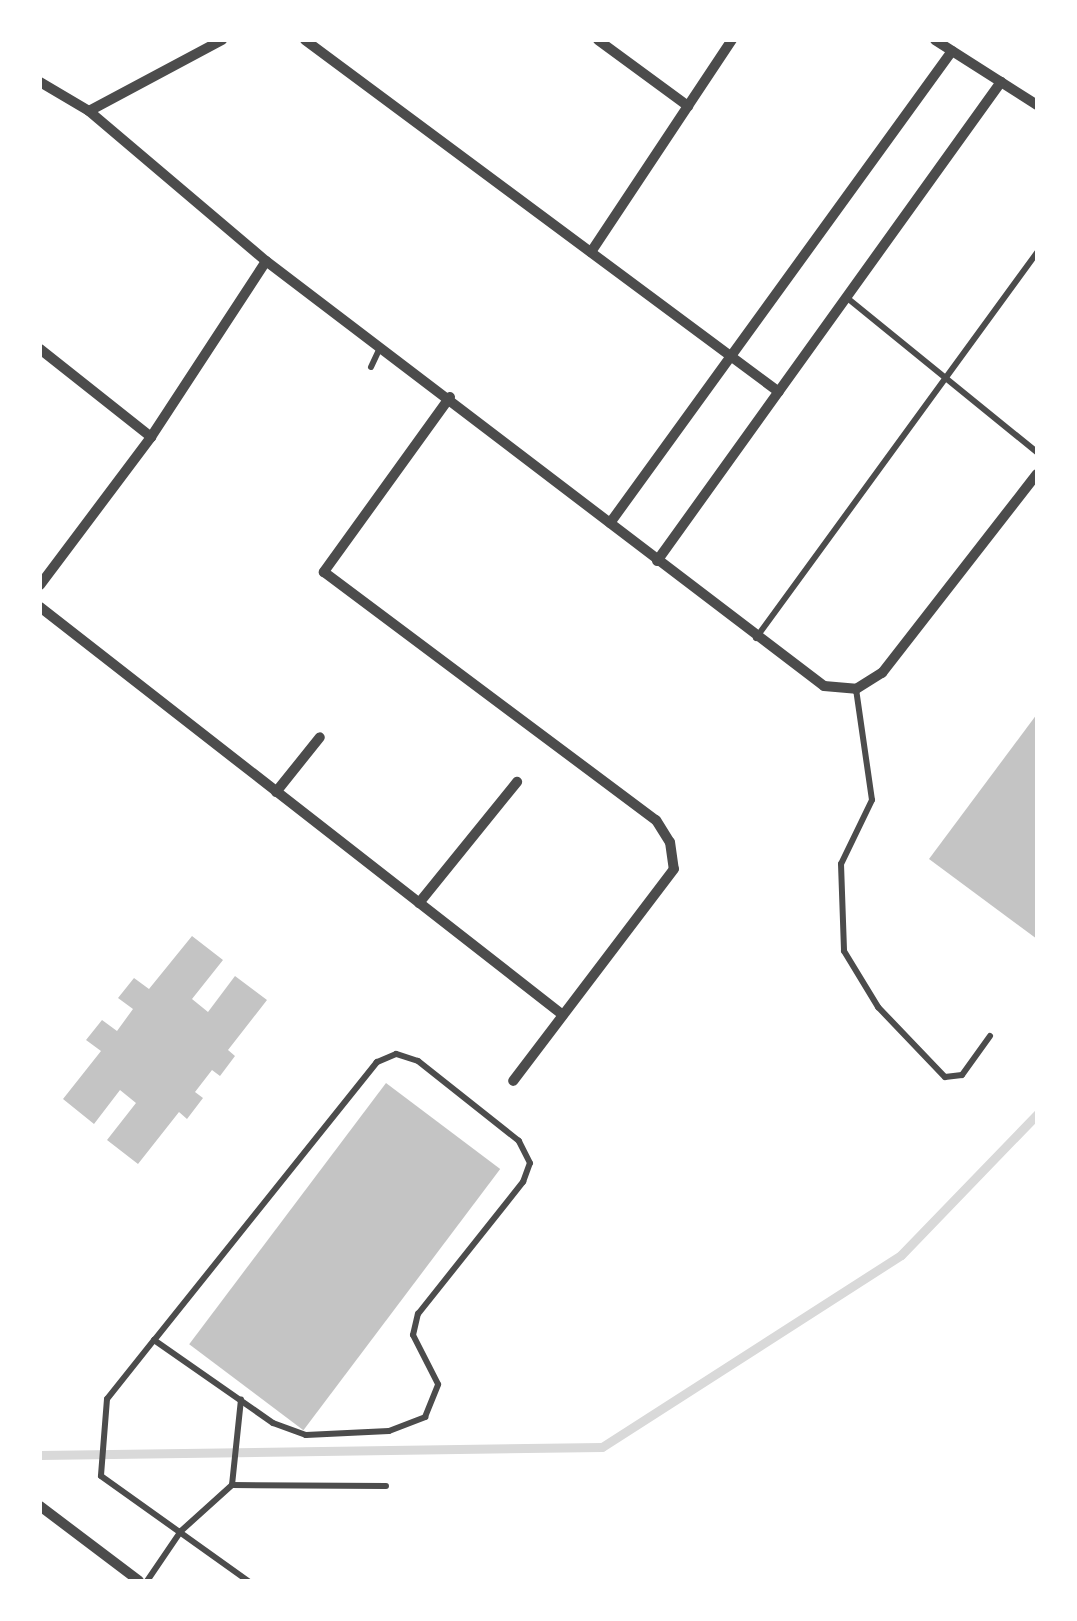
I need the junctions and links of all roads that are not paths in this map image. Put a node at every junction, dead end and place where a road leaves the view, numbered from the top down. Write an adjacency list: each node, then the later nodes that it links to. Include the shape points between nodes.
1 (222, 40): 11 (street)
2 (306, 40): 12 (street)
3 (598, 40): 10 (street)
4 (732, 40): 10 (street)
5 (935, 40): 6 (street)
6 (952, 50): 8 (street); 18 (street)
7 (40, 82): 11 (street)
8 (1000, 82): 9 (street); 15 (street)
9 (1037, 105)
10 (688, 106): 12 (street)
11 (88, 112): 14 (street)
12 (592, 252): 18 (street)
13 (1037, 252): 20 (lane)
14 (266, 261): 16 (street); 23 (street)
15 (846, 298): 20 (lane); 21 (street)
16 (381, 346): 19 (lane); 22 (street)
17 (40, 348): 23 (street)
18 (731, 356): 21 (street); 26 (street)
19 (372, 367)
20 (948, 380): 24 (lane); 30 (lane)
21 (779, 392): 27 (street)
22 (450, 398): 26 (street); 36 (street, via 324,572 656,820 670,842 674,869)
23 (151, 437): 28 (street)
24 (1037, 452)
25 (1037, 474): 31 (street, via 882,673)
26 (610, 524): 27 (street)
27 (657, 561): 30 (street)
28 (40, 585)
29 (40, 607): 34 (street)
30 (755, 639): 31 (street, via 824,686)
31 (856, 689): 37 (lane, via 872,800 841,864 844,951 878,1007 945,1077 962,1075)
32 (320, 737): 34 (street)
33 (517, 782): 35 (street)
34 (276, 792): 35 (street)
35 (418, 902): 36 (street)
36 (563, 1015): 38 (street)
37 (990, 1036)
38 (513, 1081)
39 (154, 1340): 40 (lane); 40 (lane, via 377,1062 396,1054 418,1061 519,1141 530,1163 523,1182 418,1314 412,1335 438,1384 425,1417 389,1431 306,1434 273,1423); 44 (lane, via 102,1414 101,1476)
40 (241, 1399): 41 (lane)
41 (232, 1484): 42 (lane); 44 (lane)
42 (386, 1486)
43 (40, 1506): 45 (street)
44 (181, 1532): 46 (lane); 47 (lane)
45 (139, 1581)
46 (147, 1581)
47 (248, 1581)

